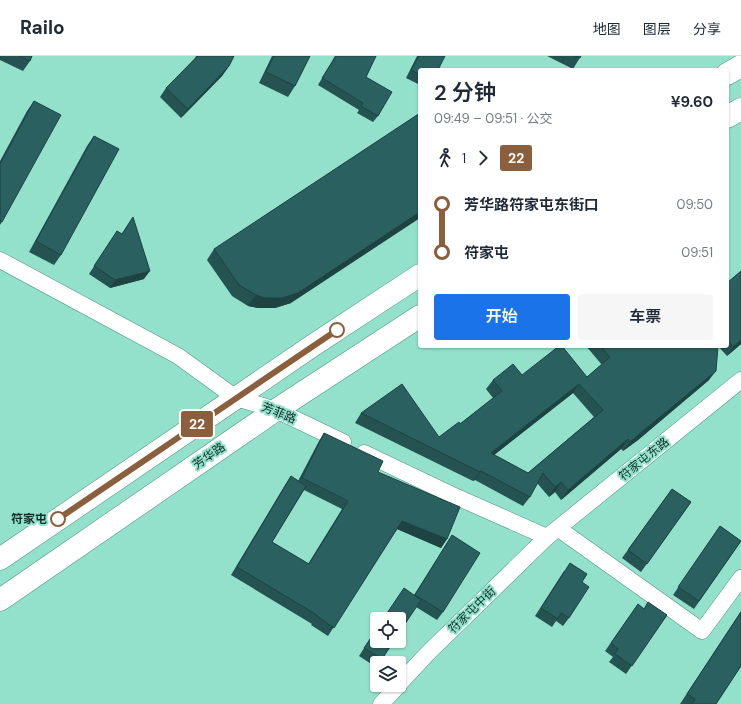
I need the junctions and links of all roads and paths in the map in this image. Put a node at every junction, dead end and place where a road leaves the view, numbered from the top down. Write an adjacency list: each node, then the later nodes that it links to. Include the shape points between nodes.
1 (741, 66): 2 (main road)
2 (729, 73)
3 (741, 109): 4 (main road)
4 (729, 116)
5 (0, 260): 9 (street, 芳菲路, via 178,356)
6 (418, 276): 9 (main road)
7 (418, 317): 10 (main road, 芳华路)
8 (741, 380): 11 (street, 符家屯东路)
9 (236, 398): 10 (street, 芳菲路); 12 (main road)
10 (276, 410): 11 (street, 芳菲路, via 450,494); 14 (main road, 芳华路)
11 (553, 533): 13 (street, 芳菲路, via 702,632); 15 (street, 符家屯中街)
12 (0, 559)
13 (741, 578)
14 (0, 600)
15 (406, 677)
16 (392, 692): 17 (street, 符家屯中街)
17 (381, 704)

